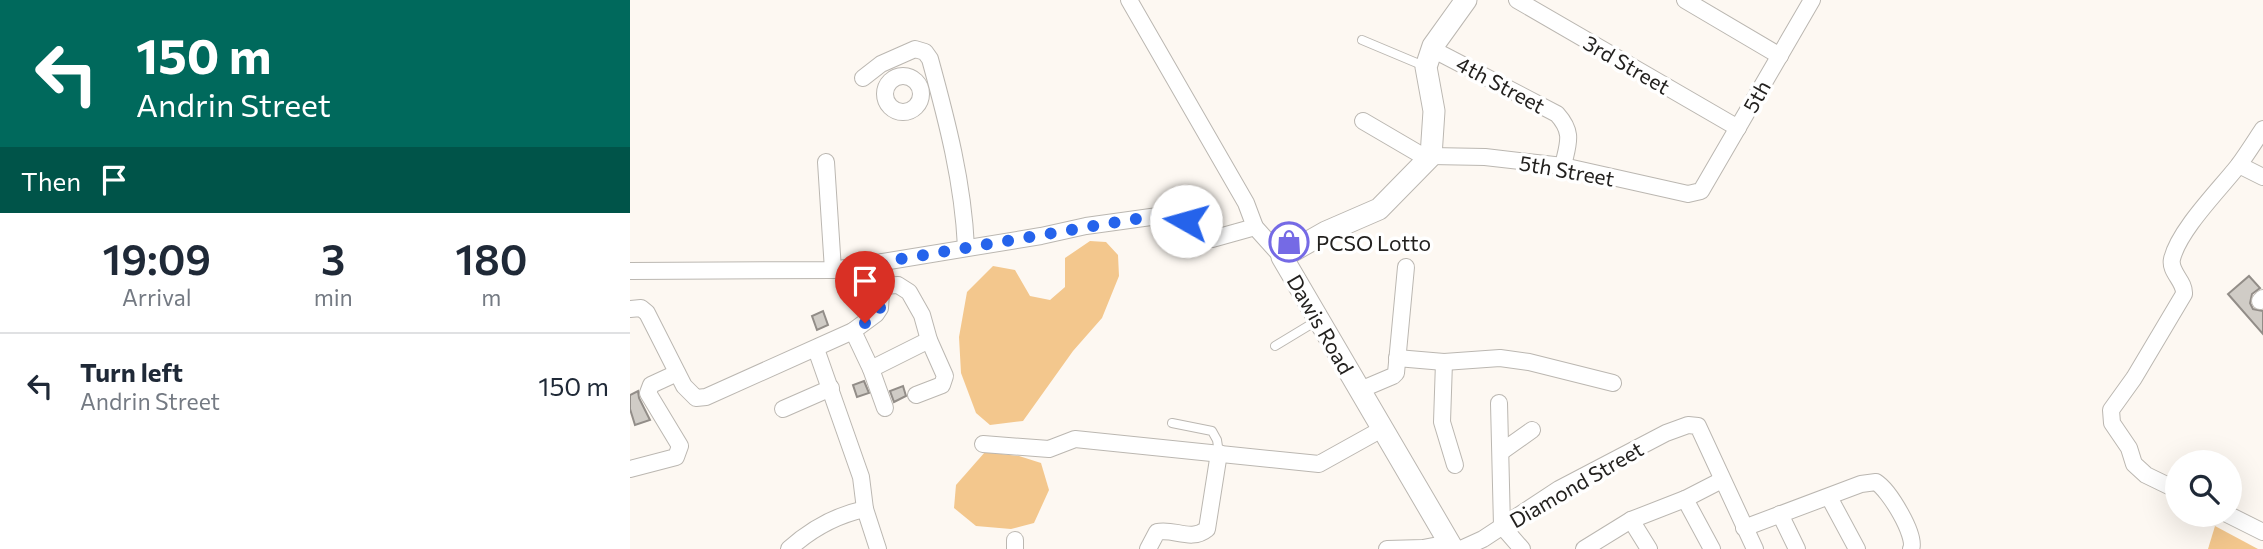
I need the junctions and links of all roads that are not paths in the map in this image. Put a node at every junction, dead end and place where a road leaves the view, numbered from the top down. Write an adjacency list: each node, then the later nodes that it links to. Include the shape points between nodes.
1 (1129, 0): 21 (street, via 1246,203)
2 (1466, 0): 8 (street)
3 (1517, 0): 13 (street, 3rd Street)
4 (1685, 0): 7 (street)
5 (1812, 0): 7 (street, 5th)
6 (1362, 40): 8 (lane)
7 (1780, 56): 13 (street, 5th)
8 (1429, 58): 15 (street, via 1434,111); 18 (street, 4th Street, via 1557,114 1567,125 1569,139)
9 (863, 78): 10 (street, via 881,64 919,49 930,59)
10 (938, 88): 11 (street); 22 (street, via 951,137)
11 (920, 90)
12 (1363, 121): 15 (street)
13 (1738, 128): 20 (street, 5th)
14 (2263, 130): 17 (street)
15 (1430, 157): 18 (street, 5th Street, via 1485,157); 23 (street, Dawis Road, via 1379,209)
16 (826, 162): 26 (street)
17 (2239, 165): 19 (street); 55 (street, via 2183,236 2172,266 2184,294 2111,410 2112,423 2134,464)
18 (1563, 166): 20 (street, 5th Street, via 1688,194)
19 (2263, 177)
20 (1701, 191)
21 (1255, 227): 22 (street, via 1212,239 1186,221 1158,216); 23 (street)
22 (966, 247): 24 (street)
23 (1282, 257): 30 (street, Dawis Road)
24 (883, 262): 26 (street); 28 (street)
25 (1406, 267): 35 (street)
26 (833, 270): 27 (street)
27 (630, 271)
28 (882, 286): 31 (street, via 880,308); 32 (street, via 898,285 909,292)
29 (630, 309): 38 (street, via 648,313)
30 (1319, 320): 33 (lane); 41 (street, Dawis Road)
31 (853, 331): 34 (street); 37 (street)
32 (929, 340): 37 (street); 42 (street, via 945,376 942,385)
33 (1275, 346)
34 (816, 349): 38 (street, via 706,397 696,398); 40 (street)
35 (1397, 358): 36 (street); 41 (street, via 1392,376)
36 (1444, 362): 39 (street, via 1500,358); 52 (street, via 1441,422)
37 (871, 369): 44 (street)
38 (680, 379): 53 (street, via 651,385 648,393 680,446 678,455)
39 (1613, 383)
40 (831, 388): 45 (street); 58 (street, via 861,477)
41 (1360, 390): 47 (street, Dawis Road)
42 (916, 395)
43 (1499, 403): 50 (street)
44 (885, 408)
45 (783, 409)
46 (1172, 424): 51 (lane, via 1212,430)
47 (1382, 429): 51 (street, via 1319,464); 65 (street, Dawis Road)
48 (1532, 429): 50 (street)
49 (983, 444): 51 (street, via 1049,449 1074,439)
50 (1501, 452): 62 (street)
51 (1219, 453): 68 (street, via 1207,528 1184,536 1157,532)
52 (1455, 465)
53 (630, 469)
54 (1722, 480): 57 (street); 62 (street, Diamond Street, via 1698,426 1693,425 1666,433 1559,489); 63 (street)
55 (2165, 484)
56 (1829, 497): 59 (street); 76 (street); 77 (street, via 1861,484 1880,484 1909,531)
57 (1685, 499): 60 (street); 73 (street)
58 (865, 509): 66 (street, via 803,535); 67 (street)
59 (1780, 514): 63 (street); 75 (street)
60 (1631, 520): 71 (street); 72 (street)
61 (2242, 522): 64 (street)
62 (1502, 526): 65 (street, Diamond Street); 70 (street)
63 (1744, 528): 74 (street)
64 (2263, 532)
65 (1454, 547): 69 (street)
66 (789, 549)
67 (878, 549)
68 (1148, 549)
69 (1387, 549)
70 (1522, 549)
71 (1584, 549)
72 (1649, 549)
73 (1712, 549)
74 (1755, 549)
75 (1797, 549)
76 (1857, 549)
77 (1910, 549)

